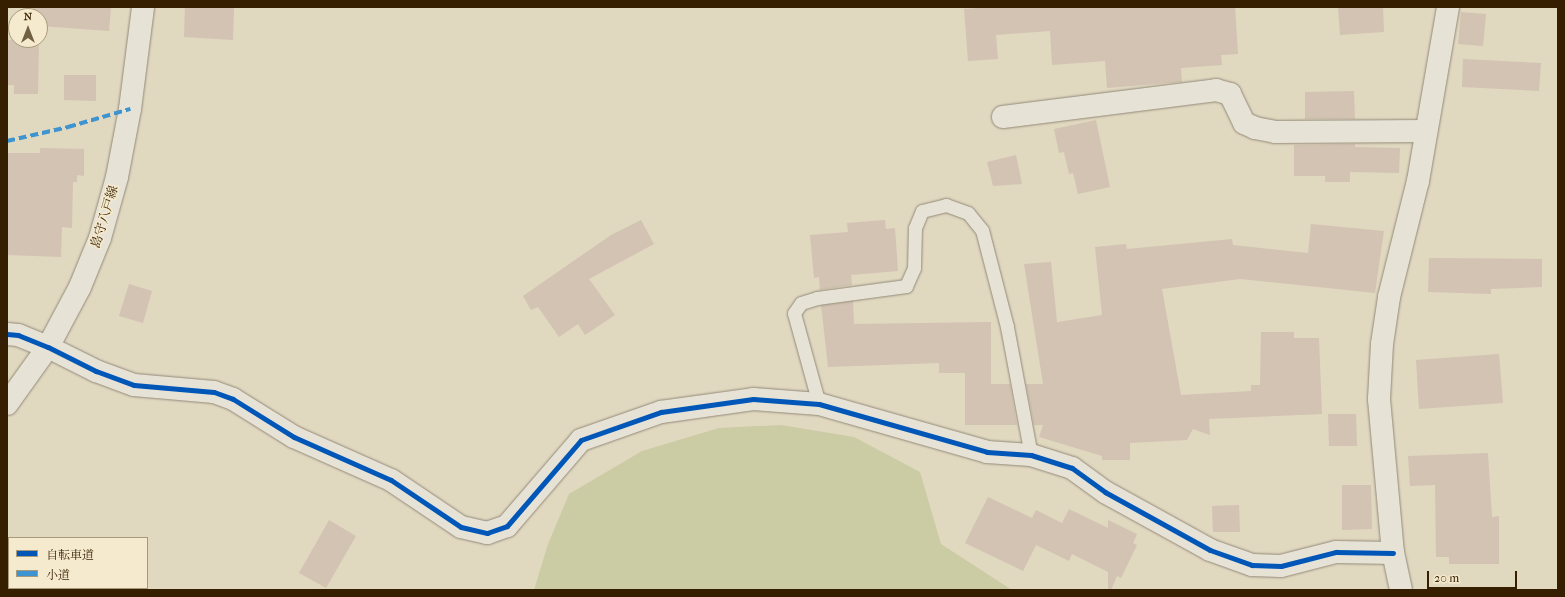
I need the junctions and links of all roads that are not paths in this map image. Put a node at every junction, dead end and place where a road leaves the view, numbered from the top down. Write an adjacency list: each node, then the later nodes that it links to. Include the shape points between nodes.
1 (143, 7): 6 (street, 島守八戸線, via 130,109 118,176 100,238 80,288)
2 (1448, 7): 4 (street)
3 (1003, 117): 4 (street, via 1216,90 1230,94 1244,123 1274,132)
4 (1426, 131): 10 (street, via 1418,180 1389,298 1382,344 1379,399)
5 (7, 334): 6 (street, via 18,335)
6 (48, 347): 7 (street, 島守八戸線); 8 (street, via 96,372 134,385 214,392 234,399 294,437 391,480 461,527 487,533 508,526 581,440 660,412 753,399)
7 (7, 404)
8 (819, 404): 9 (street, via 987,452); 9 (lane, via 794,314 801,303 817,298 906,286 914,268 915,228 922,210 946,205 968,213 982,230 1007,327)
9 (1031, 455): 10 (street, via 1072,468 1105,492 1210,550 1252,565 1281,566 1336,552)
10 (1393, 553): 11 (street)
11 (1401, 590)

